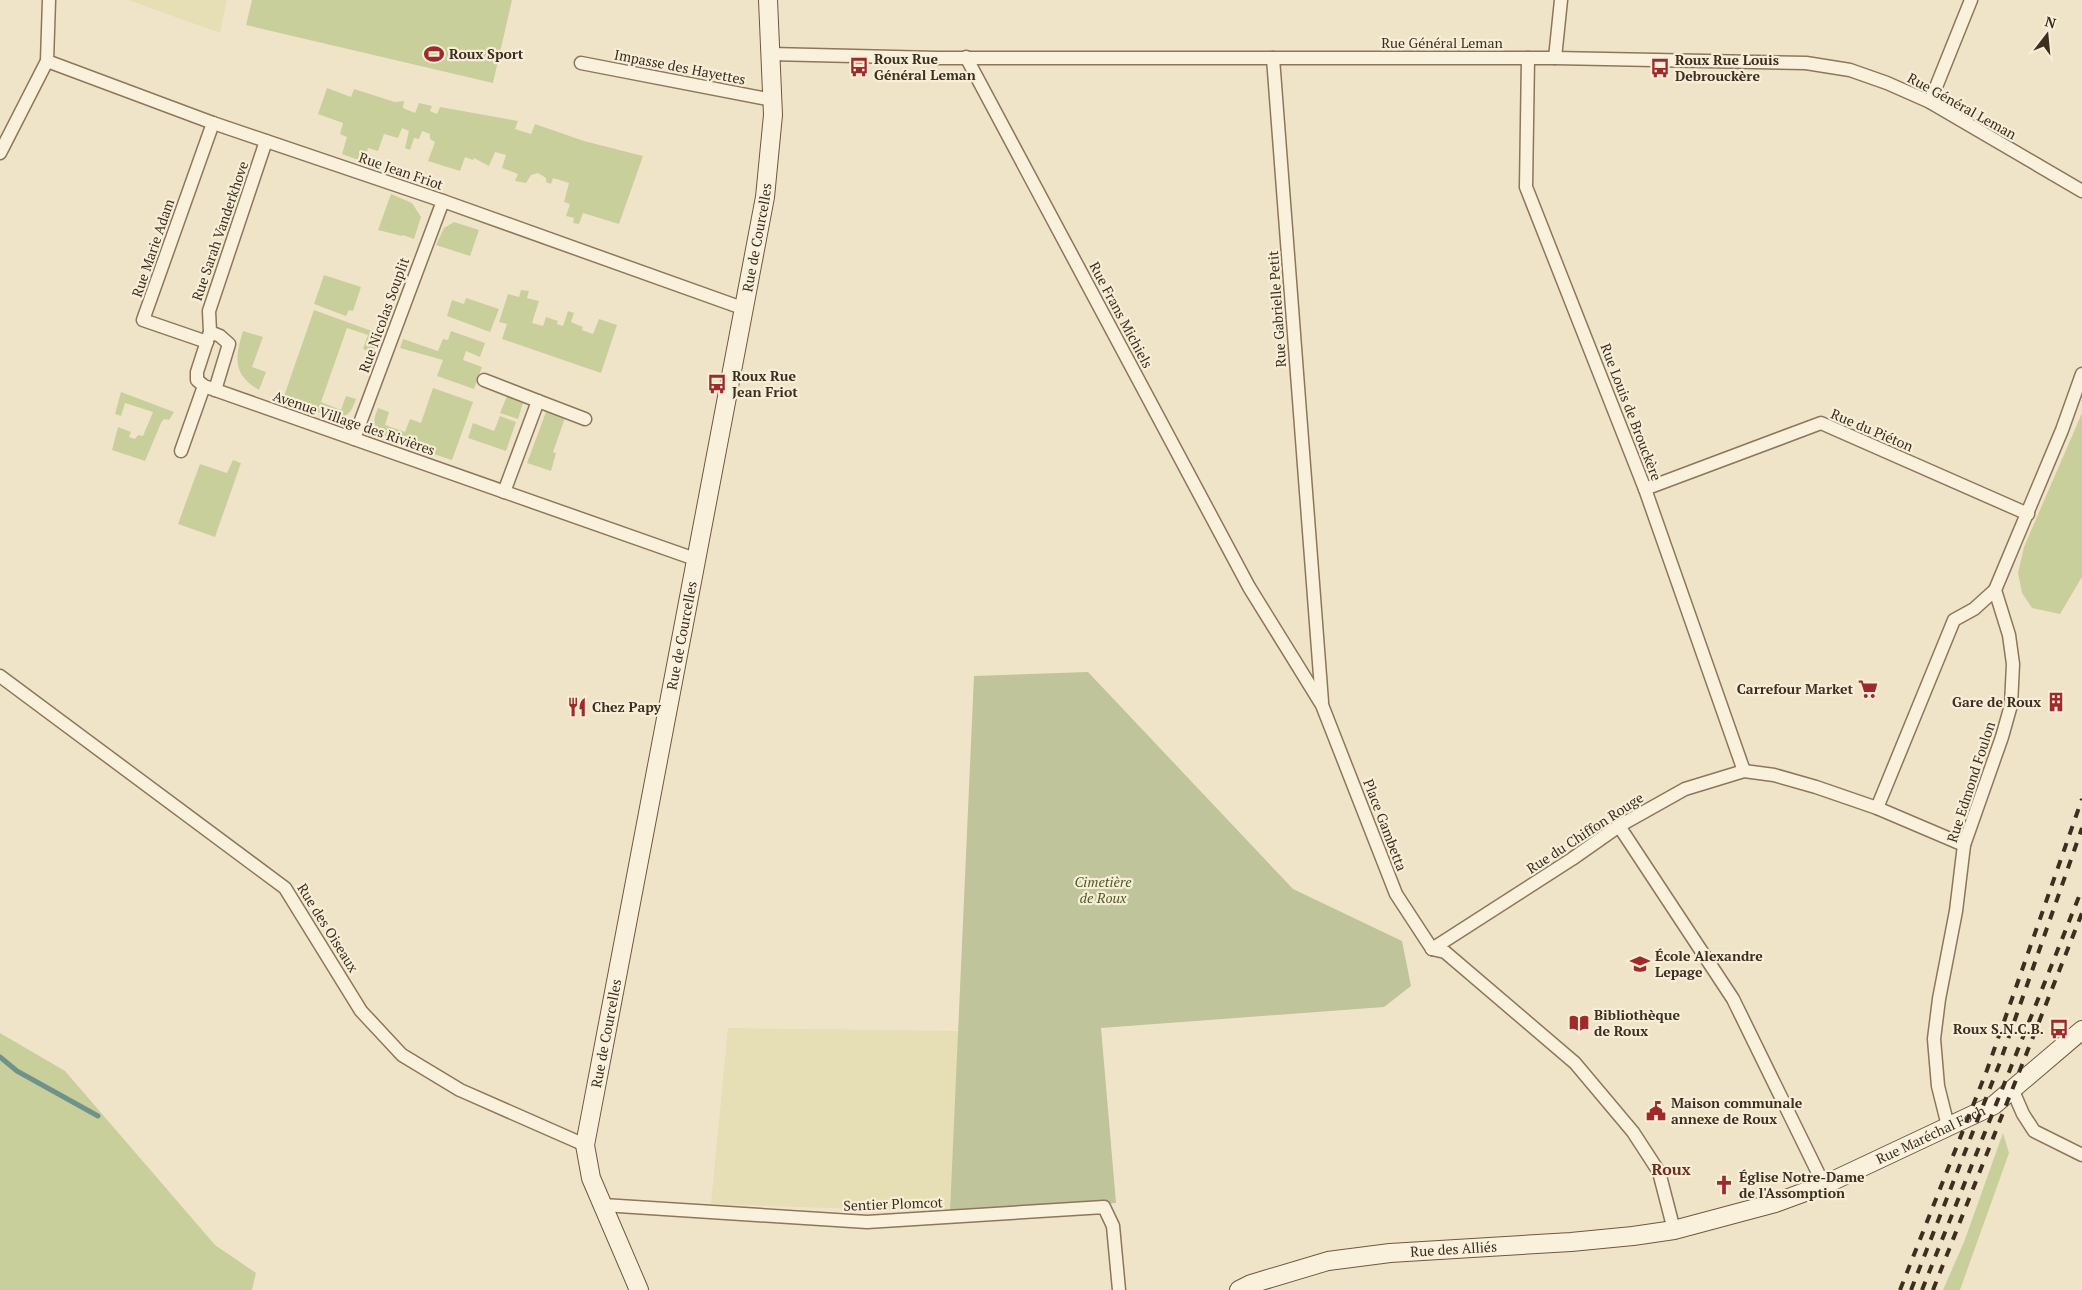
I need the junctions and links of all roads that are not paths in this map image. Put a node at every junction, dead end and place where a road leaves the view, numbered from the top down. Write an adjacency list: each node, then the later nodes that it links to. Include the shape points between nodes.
1 (49, 0): 10 (street)
2 (768, 0): 5 (main road, Rue de Courcelles)
3 (1561, 0): 9 (street)
4 (1972, 0): 13 (street)
5 (771, 54): 6 (street, Rue Général Leman); 12 (main road, Rue de Courcelles)
6 (966, 57): 7 (street, Rue Général Leman); 33 (street, Rue Frans Michiels)
7 (1272, 58): 8 (street, Rue Général Leman); 31 (street, Rue Gabrielle Petit)
8 (1528, 58): 9 (street, Rue Général Leman); 28 (street, Rue Louis de Brouckère, via 1526,187)
9 (1555, 58): 13 (street, Rue Général Leman, via 1806,63 1850,70)
10 (47, 61): 14 (street, Rue Jean Friot); 16 (street)
11 (581, 63): 12 (street, Impasse des Hayettes)
12 (773, 100): 19 (main road, Rue de Courcelles, via 765,197)
13 (1930, 102): 17 (street, Rue Général Leman)
14 (213, 123): 15 (street, Rue Jean Friot); 20 (street, Rue Marie Adam, via 143,320)
15 (266, 141): 18 (street, Rue Jean Friot); 20 (street, Rue Sarah Vanderkhove, via 209,311)
16 (0, 153)
17 (2082, 191)
18 (443, 200): 19 (street, Rue Jean Friot); 26 (street, Rue Nicolas Souplit)
19 (745, 309): 32 (main road, Rue de Courcelles)
20 (208, 337): 23 (street, Rue Sarah Vanderkhove, via 197,372); 23 (street, Rue Sarah Vanderkhove, via 220,336 228,344)
21 (2082, 374): 30 (street)
22 (484, 380): 24 (street)
23 (206, 385): 26 (street, Avenue Village des Rivières); 27 (street, Rue Sarah Vanderkhove)
24 (538, 401): 25 (street); 29 (street)
25 (585, 419)
26 (354, 439): 29 (street, Avenue Village des Rivières)
27 (181, 451)
28 (1645, 489): 30 (street, Rue du Piéton, via 1822,423); 37 (street, Rue Louis de Brouckère)
29 (504, 492): 32 (street, Avenue Village des Rivières)
30 (2028, 514): 34 (street)
31 (1311, 557): 36 (street, Place Gambetta)
32 (695, 559): 45 (main road, Rue de Courcelles)
33 (1249, 587): 36 (street, Place Gambetta)
34 (1995, 590): 38 (street, via 1974,609 1954,620); 40 (street, Rue Edmond Foulon, via 2009,635 2013,664 2011,705)
35 (1, 680): 45 (street, Rue des Oiseaux, via 285,888 361,1011 402,1054 460,1090)
36 (1322, 705): 41 (street, Place Gambetta, via 1396,894)
37 (1744, 771): 38 (street, Rue du Chiffon Rouge, via 1774,775); 39 (street, Rue du Chiffon Rouge, via 1685,789)
38 (1877, 808): 40 (street, Rue du Chiffon Rouge)
39 (1619, 826): 41 (street, Rue du Chiffon Rouge); 47 (street, via 1733,998)
40 (1964, 845): 44 (street, Rue Edmond Foulon, via 1934,1039 1938,1086)
41 (1432, 949): 49 (street, via 1445,952 1575,1063 1633,1132 1659,1172)
42 (2082, 1030): 43 (main road, Rue Maréchal Foch)
43 (2013, 1091): 44 (main road, Rue Maréchal Foch, via 1994,1105); 46 (street, via 2034,1131)
44 (1948, 1126): 47 (main road, Rue Maréchal Foch)
45 (585, 1145): 48 (main road, Rue de Courcelles, via 592,1178)
46 (2082, 1155)
47 (1824, 1185): 49 (main road, Rue Maréchal Foch, via 1775,1203)
48 (603, 1205): 50 (main road, Rue de Courcelles); 51 (street, Sentier Plomcot, via 867,1222 1104,1207 1112,1226)
49 (1674, 1230): 52 (main road, Rue des Alliés, via 1570,1242 1390,1253 1328,1261)
50 (639, 1290)
51 (1119, 1290)
52 (1239, 1290)

